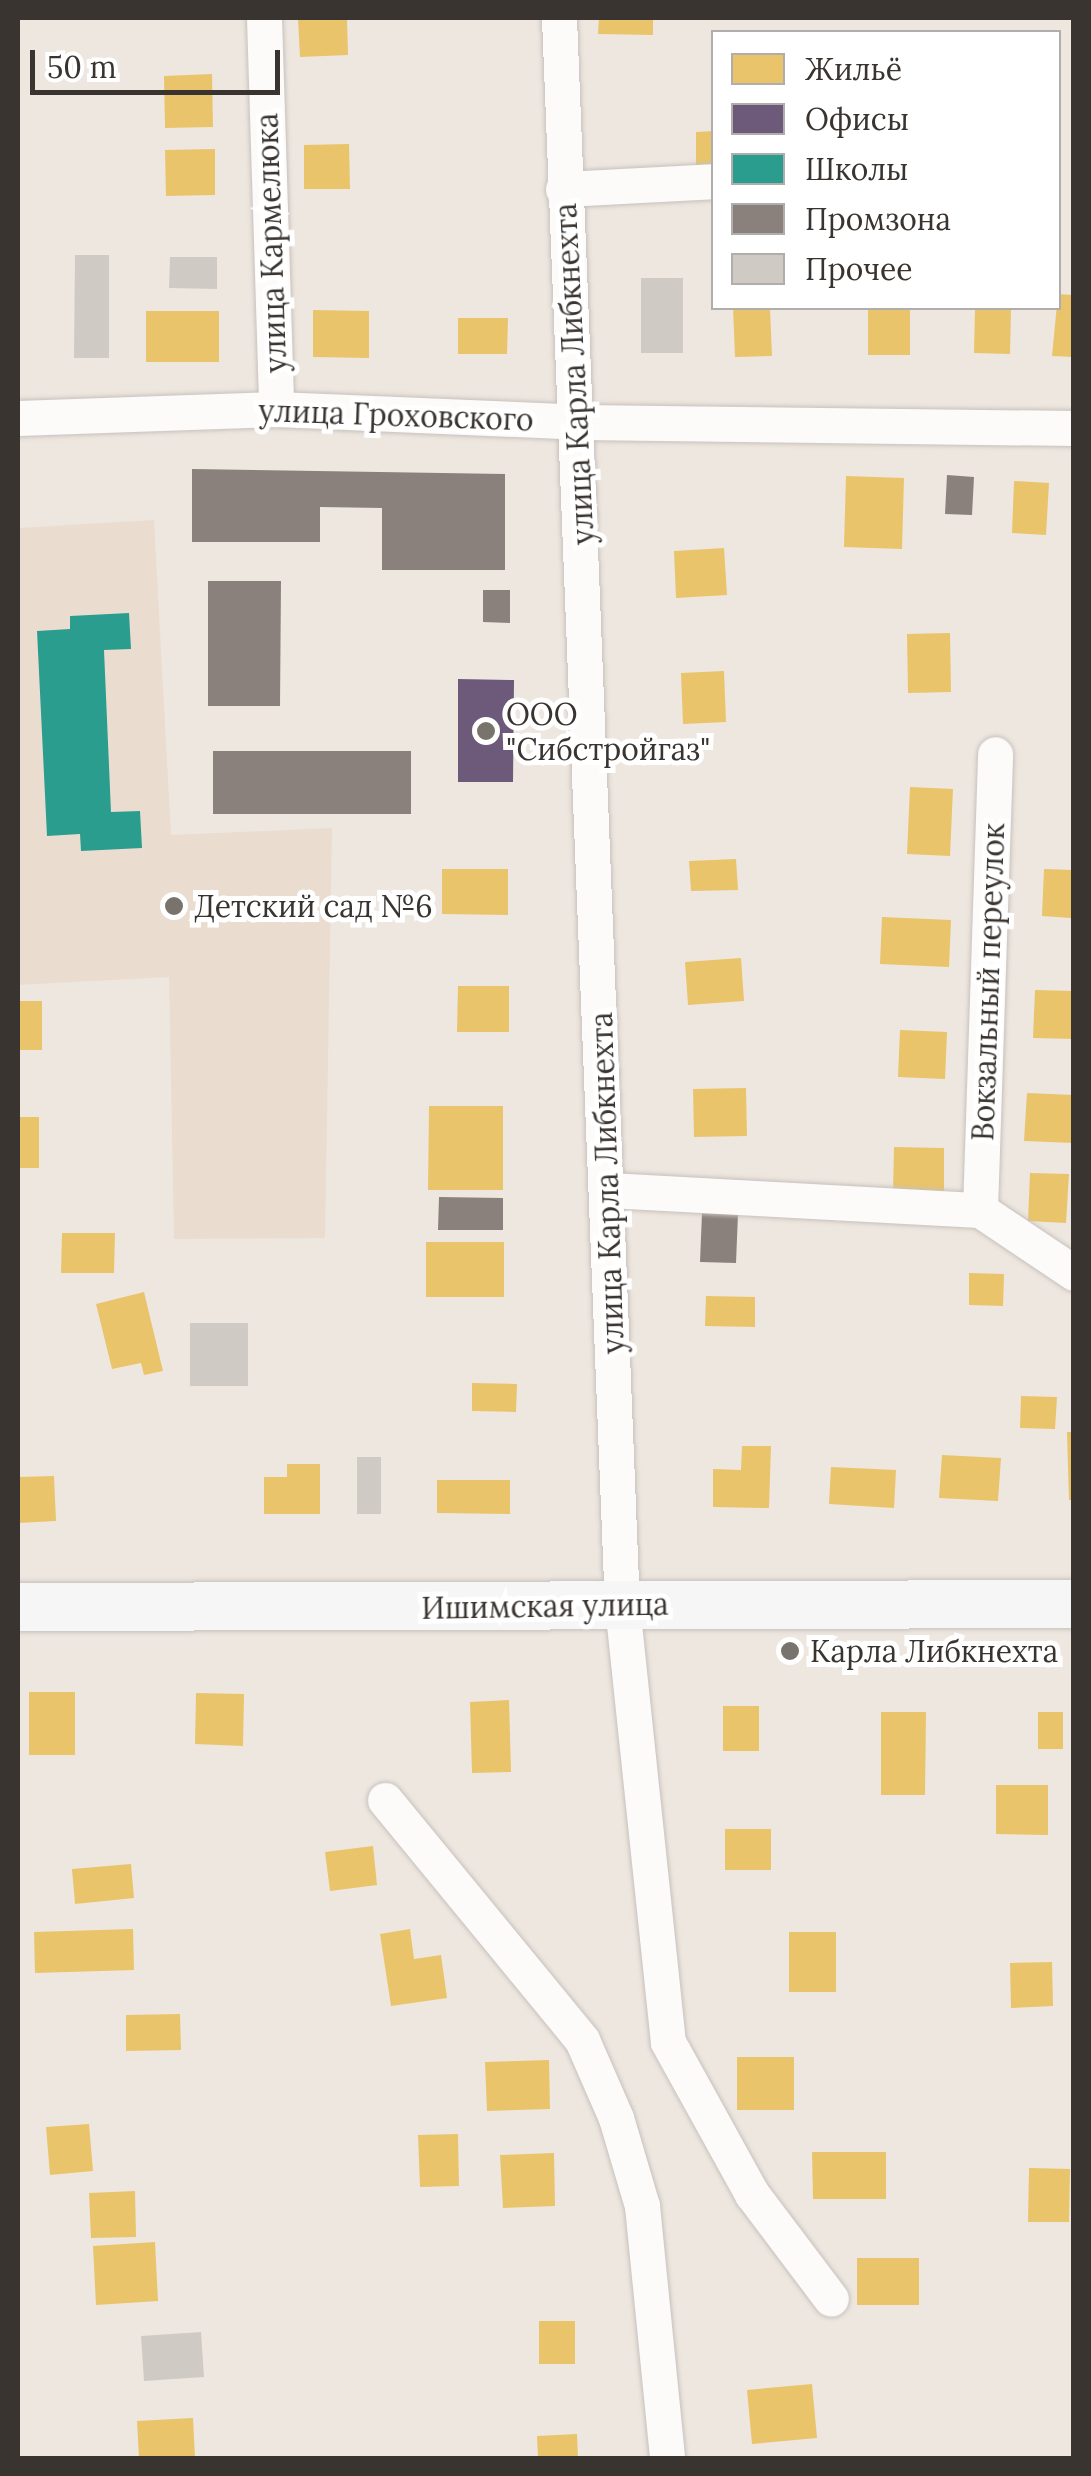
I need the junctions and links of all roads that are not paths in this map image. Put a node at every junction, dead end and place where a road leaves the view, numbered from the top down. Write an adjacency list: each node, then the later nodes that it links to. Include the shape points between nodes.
1 (264, 18): 5 (street, улица Кармелюка)
2 (560, 18): 4 (street, улица Карла Либкнехта)
3 (711, 181): 4 (street)
4 (562, 189): 7 (street, улица Карла Либкнехта)
5 (276, 408): 6 (street, улица Гроховского); 7 (street, улица Гроховского)
6 (18, 418)
7 (580, 422): 8 (street, улица Гроховского); 10 (street, улица Карла Либкнехта)
8 (1074, 428)
9 (996, 754): 11 (street, Вокзальный переулок)
10 (608, 1190): 11 (street); 14 (street, улица Карла Либкнехта)
11 (980, 1210): 12 (street)
12 (1074, 1273)
13 (1074, 1604): 14 (main road, Ишимская улица)
14 (622, 1605): 15 (main road, Ишимская улица); 17 (street, улица Карла Либкнехта, via 668,2042 752,2194)
15 (18, 1607)
16 (385, 1800): 18 (street, via 582,2040 616,2118 642,2206)
17 (831, 2299)
18 (666, 2458)

